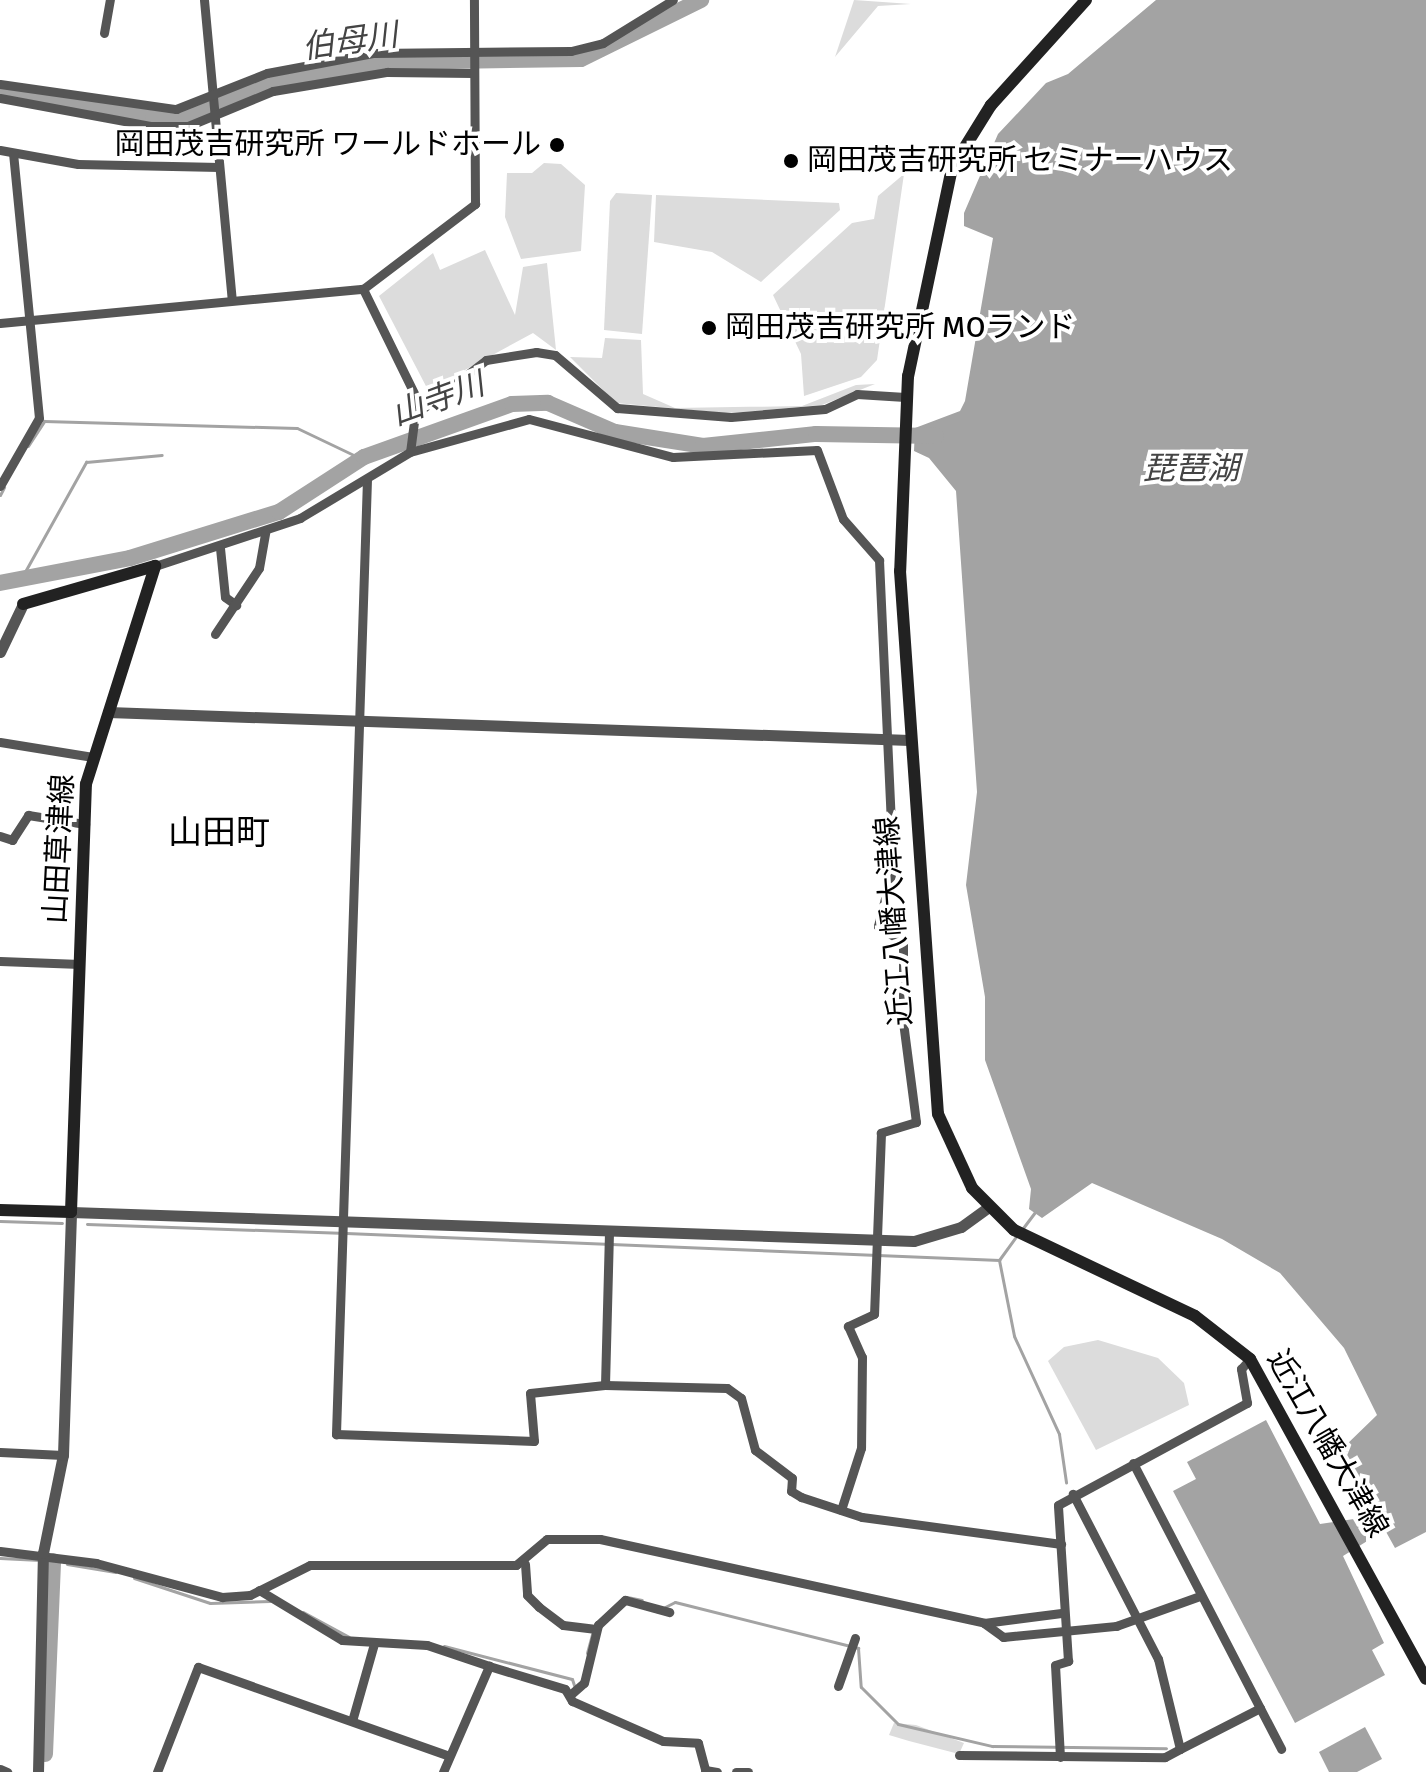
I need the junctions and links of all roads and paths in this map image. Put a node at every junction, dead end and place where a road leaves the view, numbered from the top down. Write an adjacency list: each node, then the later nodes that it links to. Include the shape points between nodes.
1 (110, 0): 6 (street)
2 (204, 0): 12 (street)
3 (474, 0): 7 (street)
4 (673, 0): 7 (street, via 581,49)
5 (1086, 0): 21 (main road, 近江八幡大津線, via 986,112 952,168)
6 (104, 33)
7 (473, 50): 8 (street); 12 (street, via 374,53 267,73)
8 (473, 73): 12 (street, via 387,72); 17 (street, via 475,204)
9 (0, 84): 11 (street)
10 (0, 98): 13 (street)
11 (90, 101): 12 (street, via 153,111); 13 (street)
12 (214, 105): 13 (street, via 173,127); 16 (street)
13 (88, 114)
14 (0, 150): 15 (street)
15 (13, 153): 16 (street, via 78,164); 19 (street)
16 (219, 167): 18 (street)
17 (363, 289): 18 (street); 22 (street, via 417,399)
18 (232, 300): 19 (street)
19 (29, 320): 20 (street); 25 (street, via 39,418)
20 (0, 323)
21 (905, 397): 22 (street, via 857,394 825,409 731,417 632,410 600,400 567,364 536,352 486,360); 36 (main road, 近江八幡大津線, via 900,452)
22 (417, 413): 23 (street)
23 (411, 450): 24 (street); 35 (street, via 529,419 673,457 817,450 843,519 879,560)
24 (367, 479): 26 (street); 34 (street)
25 (0, 486)
26 (265, 533): 27 (street); 30 (street, via 259,568)
27 (220, 548): 28 (street); 30 (street, via 225,597)
28 (155, 566): 29 (main road); 33 (main road, 山田草津線)
29 (23, 604): 32 (street)
30 (236, 605): 31 (street)
31 (215, 634)
32 (0, 652)
33 (108, 712): 34 (street); 38 (main road, 山田草津線)
34 (359, 721): 35 (street); 46 (street)
35 (887, 739): 36 (street); 48 (street, via 893,875 878,926 903,942 903,1022 916,1122 911,1130 881,1133)
36 (910, 740): 43 (main road, 近江八幡大津線, via 933,1088 953,1157)
37 (0, 742): 38 (street)
38 (93, 757): 39 (main road, 山田草津線)
39 (85, 824): 40 (street, via 28,815 12,840); 42 (main road, 山田草津線)
40 (0, 836)
41 (0, 961): 42 (street)
42 (80, 964): 45 (main road, 山田草津線)
43 (987, 1208): 48 (street, via 940,1236); 49 (main road, 近江八幡大津線, via 1018,1233 1195,1316)
44 (0, 1210): 45 (main road)
45 (71, 1212): 46 (street); 52 (street)
46 (342, 1230): 47 (street); 50 (street, via 336,1434 534,1441 530,1393)
47 (609, 1238): 48 (street); 50 (street)
48 (878, 1248): 55 (street, via 874,1314 848,1326 862,1357 862,1434)
49 (1250, 1359): 53 (street, via 1241,1369 1247,1403); 71 (main road, 近江八幡大津線)
50 (605, 1385): 55 (street, via 736,1389 755,1450 792,1478 791,1491)
51 (0, 1452): 52 (street)
52 (63, 1455): 58 (street)
53 (1133, 1463): 54 (street); 61 (street)
54 (1073, 1494): 56 (street, via 1058,1505); 64 (street)
55 (841, 1510): 56 (street)
56 (1061, 1544): 63 (street)
57 (0, 1551): 58 (street)
58 (43, 1553): 60 (street, via 203,1595); 83 (street)
59 (525, 1564): 60 (street, via 310,1565); 65 (street, via 534,1543 600,1539); 66 (street, via 527,1595 539,1607 563,1625)
60 (259, 1590): 69 (street, via 342,1640)
61 (1200, 1596): 64 (street); 74 (street)
62 (669, 1612): 66 (street, via 625,1600)
63 (1061, 1613): 65 (street); 67 (street)
64 (1140, 1621): 67 (street); 76 (street, via 1158,1659)
65 (984, 1623): 67 (street, via 1003,1637)
66 (596, 1629): 73 (street, via 584,1683)
67 (1063, 1634): 80 (street, via 1068,1661 1055,1665)
68 (855, 1638): 72 (street)
69 (374, 1644): 70 (street, via 427,1645); 75 (street)
70 (489, 1666): 73 (street); 79 (street)
71 (1426, 1679)
72 (838, 1686)
73 (570, 1695): 86 (street, via 663,1741 701,1741 705,1770)
74 (1260, 1708): 76 (street); 77 (street)
75 (352, 1721): 79 (street); 84 (street, via 198,1667)
76 (1180, 1749): 80 (street, via 1165,1757)
77 (1281, 1749)
78 (959, 1755): 80 (street)
79 (449, 1756): 85 (street)
80 (1060, 1757)
81 (0, 1769): 82 (street)
82 (7, 1772)
83 (38, 1772)
84 (157, 1772)
85 (443, 1772)
86 (717, 1772)
87 (736, 1772): 88 (street)
88 (748, 1772)

